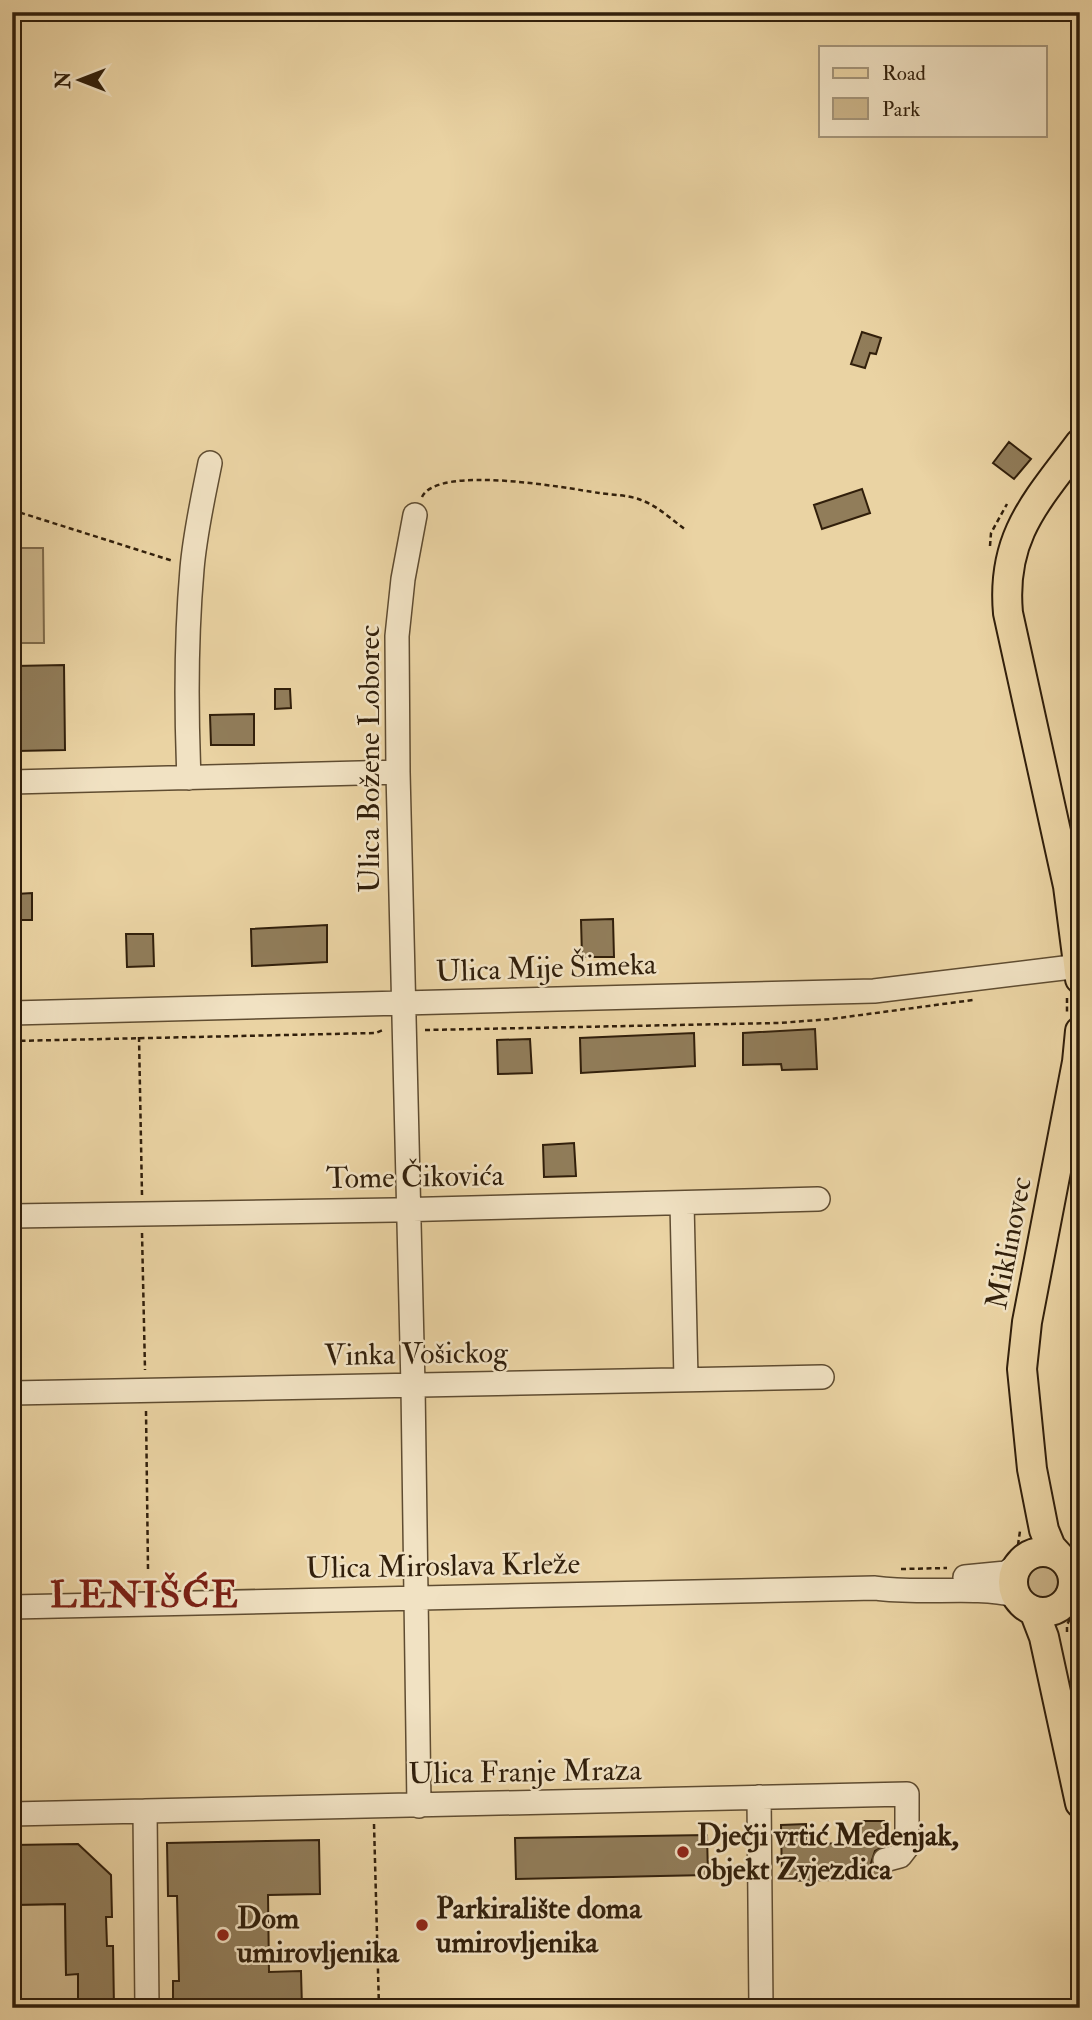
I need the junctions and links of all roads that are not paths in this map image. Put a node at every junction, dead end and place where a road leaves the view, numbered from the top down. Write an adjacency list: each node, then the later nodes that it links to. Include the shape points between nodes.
1 (1080, 443): 7 (main road, via 1027,514 1014,541 1006,591 1068,886)
2 (210, 463): 5 (street, via 192,568 187,665)
3 (415, 515): 4 (street, Ulica Božene Loborec, via 397,636)
4 (398, 772): 5 (street); 9 (street, Ulica Božene Loborec)
5 (189, 778): 6 (street)
6 (12, 782)
7 (1079, 966): 8 (main road); 9 (street, Ulica Mije Šimeka, via 874,991)
8 (1080, 979)
9 (404, 1004): 10 (street, Ulica Mije Šimeka); 14 (street, Ulica Božene Loborec)
10 (12, 1013)
11 (1080, 1031): 20 (main road, Miklinovec, via 1023,1345)
12 (818, 1199): 13 (street, Tome Čikovića)
13 (682, 1203): 14 (street, Tome Čikovića); 17 (street)
14 (409, 1210): 15 (street, Tome Čikovića); 18 (street, Ulica Božene Loborec)
15 (12, 1216)
16 (822, 1377): 17 (street, Vinka Vošickog)
17 (686, 1380): 18 (street, Vinka Vošickog)
18 (413, 1385): 19 (street, Vinka Vošickog); 24 (street, Ulica Božene Loborec)
19 (12, 1393)
20 (1032, 1469): 21 (main road, Miklinovec, via 1030,1540); 22 (main road, Miklinovec)
21 (1023, 1561): 22 (main road, via 1045,1553); 22 (main road, Miklinovec, via 1014,1579); 23 (street, Ulica Miroslava Krleže, via 995,1576 918,1579)
22 (1058, 1587): 23 (street, Ulica Miroslava Krleže, via 992,1592); 27 (main road, Miklinovec, via 1044,1637)
23 (875, 1588): 24 (street, Ulica Miroslava Krleže)
24 (417, 1599): 25 (street, Ulica Miroslava Krleže); 28 (street, Ulica Božene Loborec)
25 (12, 1607)
26 (759, 1797): 28 (street, Ulica Franje Mraza); 31 (street, Ulica Franje Mraza, via 907,1794 905,1852); 33 (street)
27 (1080, 1803)
28 (419, 1806): 29 (street, Ulica Franje Mraza)
29 (145, 1811): 30 (street, Ulica Franje Mraza); 32 (street)
30 (12, 1814)
31 (885, 1860)
32 (147, 2008)
33 (761, 2008)

